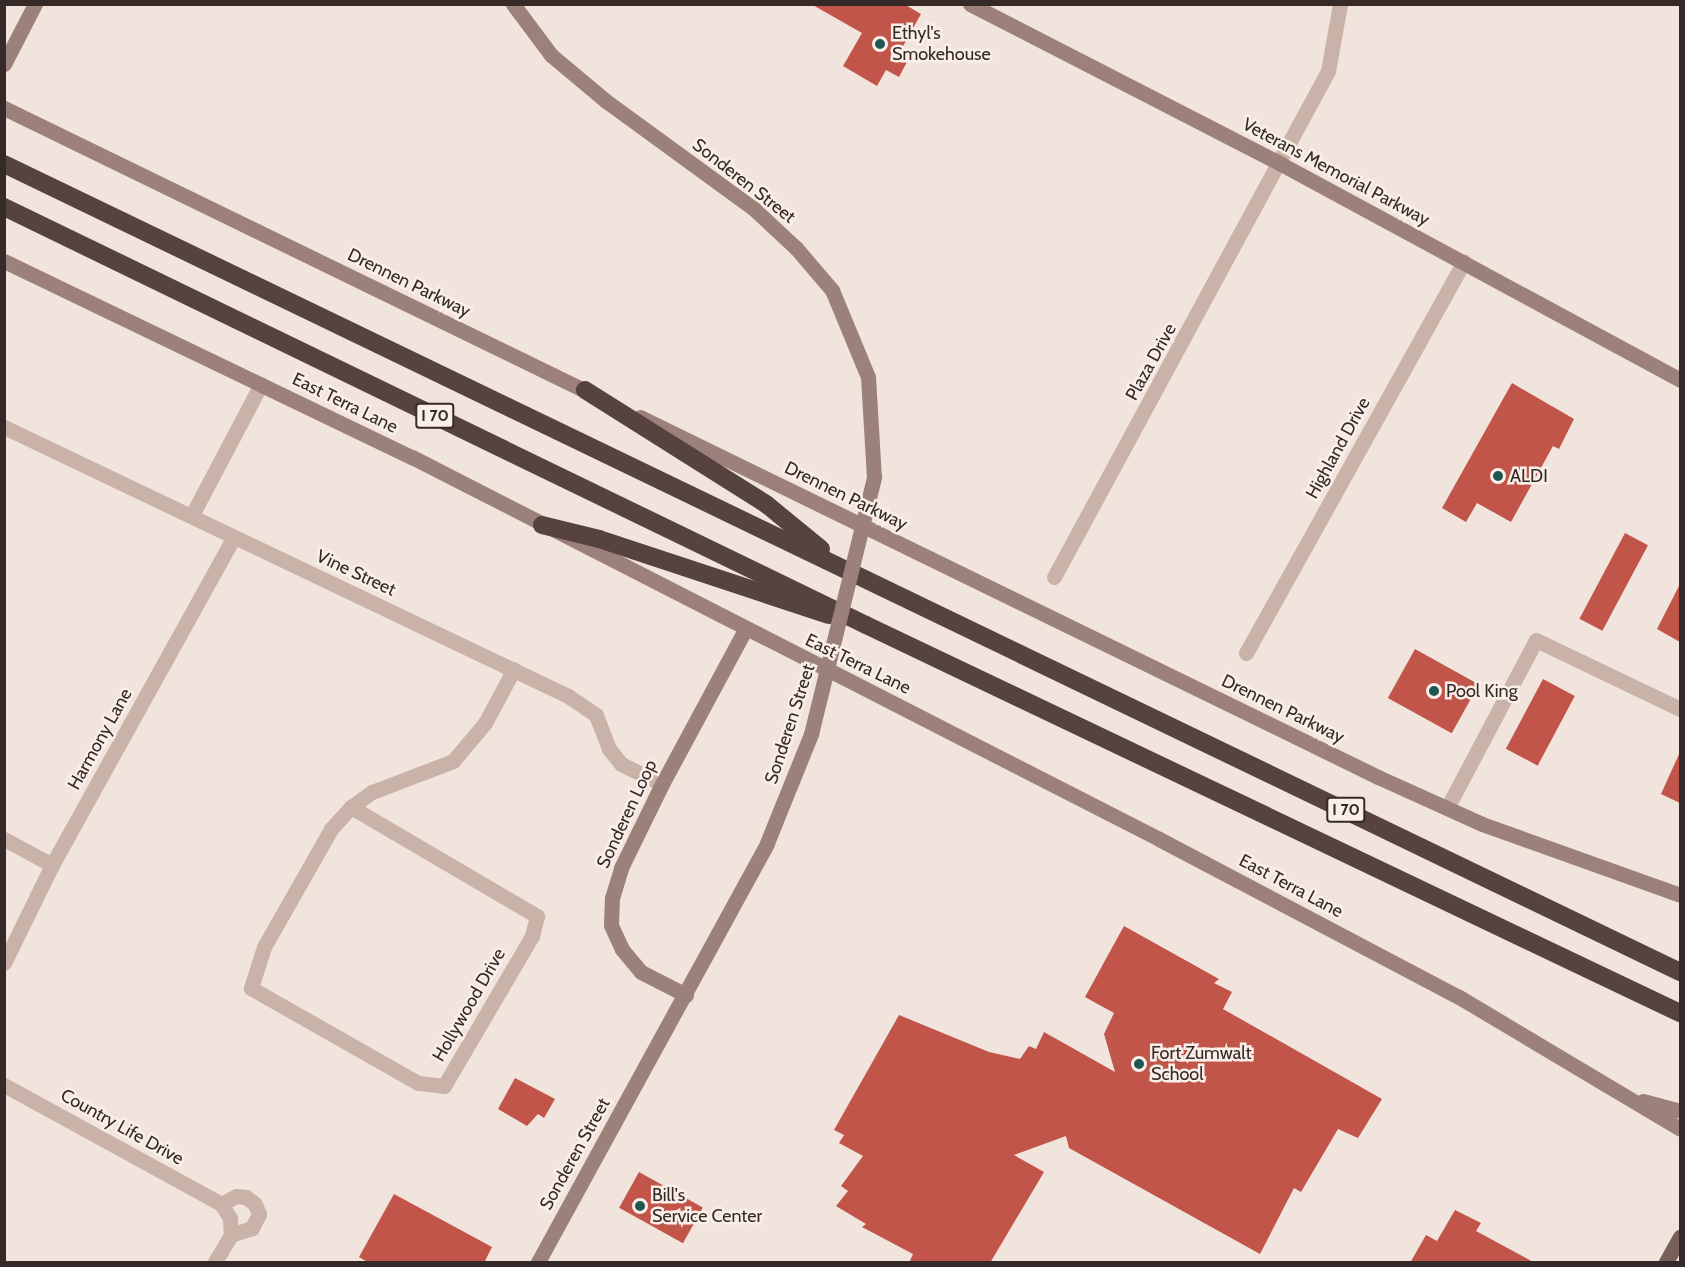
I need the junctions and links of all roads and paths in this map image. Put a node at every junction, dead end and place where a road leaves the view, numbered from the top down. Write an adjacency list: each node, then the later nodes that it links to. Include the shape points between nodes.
1 (35, 4): 5 (main road)
2 (513, 4): 34 (main road, Sonderen Street, bridge, via 551,55 753,208 796,248 832,290 868,376 874,477 811,734 767,843)
3 (970, 4): 8 (main road, Veterans Memorial Parkway)
4 (1340, 4): 8 (street, Plaza Drive, via 1328,71)
5 (4, 64)
6 (4, 108): 14 (main road, Drennen Parkway)
7 (4, 164): 19 (highway, I 70)
8 (1281, 164): 11 (main road, Veterans Memorial Parkway); 20 (street, Plaza Drive)
9 (4, 207): 21 (highway, I 70)
10 (4, 261): 13 (main road, East Terra Lane)
11 (1464, 262): 12 (main road, Veterans Memorial Parkway); 23 (street, Highland Drive)
12 (1680, 380)
13 (261, 384): 16 (street); 17 (main road, East Terra Lane)
14 (585, 390): 19 (highway, via 766,504); 28 (main road, Drennen Parkway)
15 (6, 431): 16 (street, Vine Street)
16 (192, 515): 18 (street, Vine Street)
17 (542, 525): 21 (highway, via 598,539 800,608); 22 (main road, East Terra Lane)
18 (234, 537): 24 (street, Vine Street); 30 (street, Harmony Lane)
19 (843, 567): 33 (highway, I 70)
20 (1054, 578)
21 (866, 625): 35 (highway, I 70)
22 (745, 630): 26 (main road, Sonderen Loop); 37 (main road, East Terra Lane, via 1438,985)
23 (1246, 653)
24 (514, 669): 26 (street, Vine Street, via 596,715 609,749 621,764); 27 (street, Hollywood Drive, via 485,723 453,761 372,792)
25 (1680, 709): 28 (street, via 1536,640)
26 (662, 784): 34 (main road, Sonderen Loop, via 621,868 612,898 611,925 622,949 641,972)
27 (351, 807): 27 (street, Hollywood Drive, via 331,829 264,947 250,988 418,1083 444,1086 532,936 537,915)
28 (1447, 808): 31 (main road, Drennen Parkway)
29 (4, 839): 30 (street)
30 (52, 866): 32 (street, Harmony Lane)
31 (1680, 895)
32 (4, 963)
33 (1680, 972)
34 (686, 995): 44 (main road, Sonderen Street)
35 (1680, 1013)
36 (4, 1085): 40 (street, Country Life Drive)
37 (1620, 1094): 38 (main road); 39 (main road, East Terra Lane)
38 (1680, 1111)
39 (1680, 1129)
40 (221, 1204): 41 (street, via 230,1218); 41 (street, via 236,1196 246,1197 259,1214 252,1228)
41 (231, 1234): 43 (street)
42 (1680, 1237): 45 (main road)
43 (215, 1263)
44 (538, 1263)
45 (1666, 1263)

